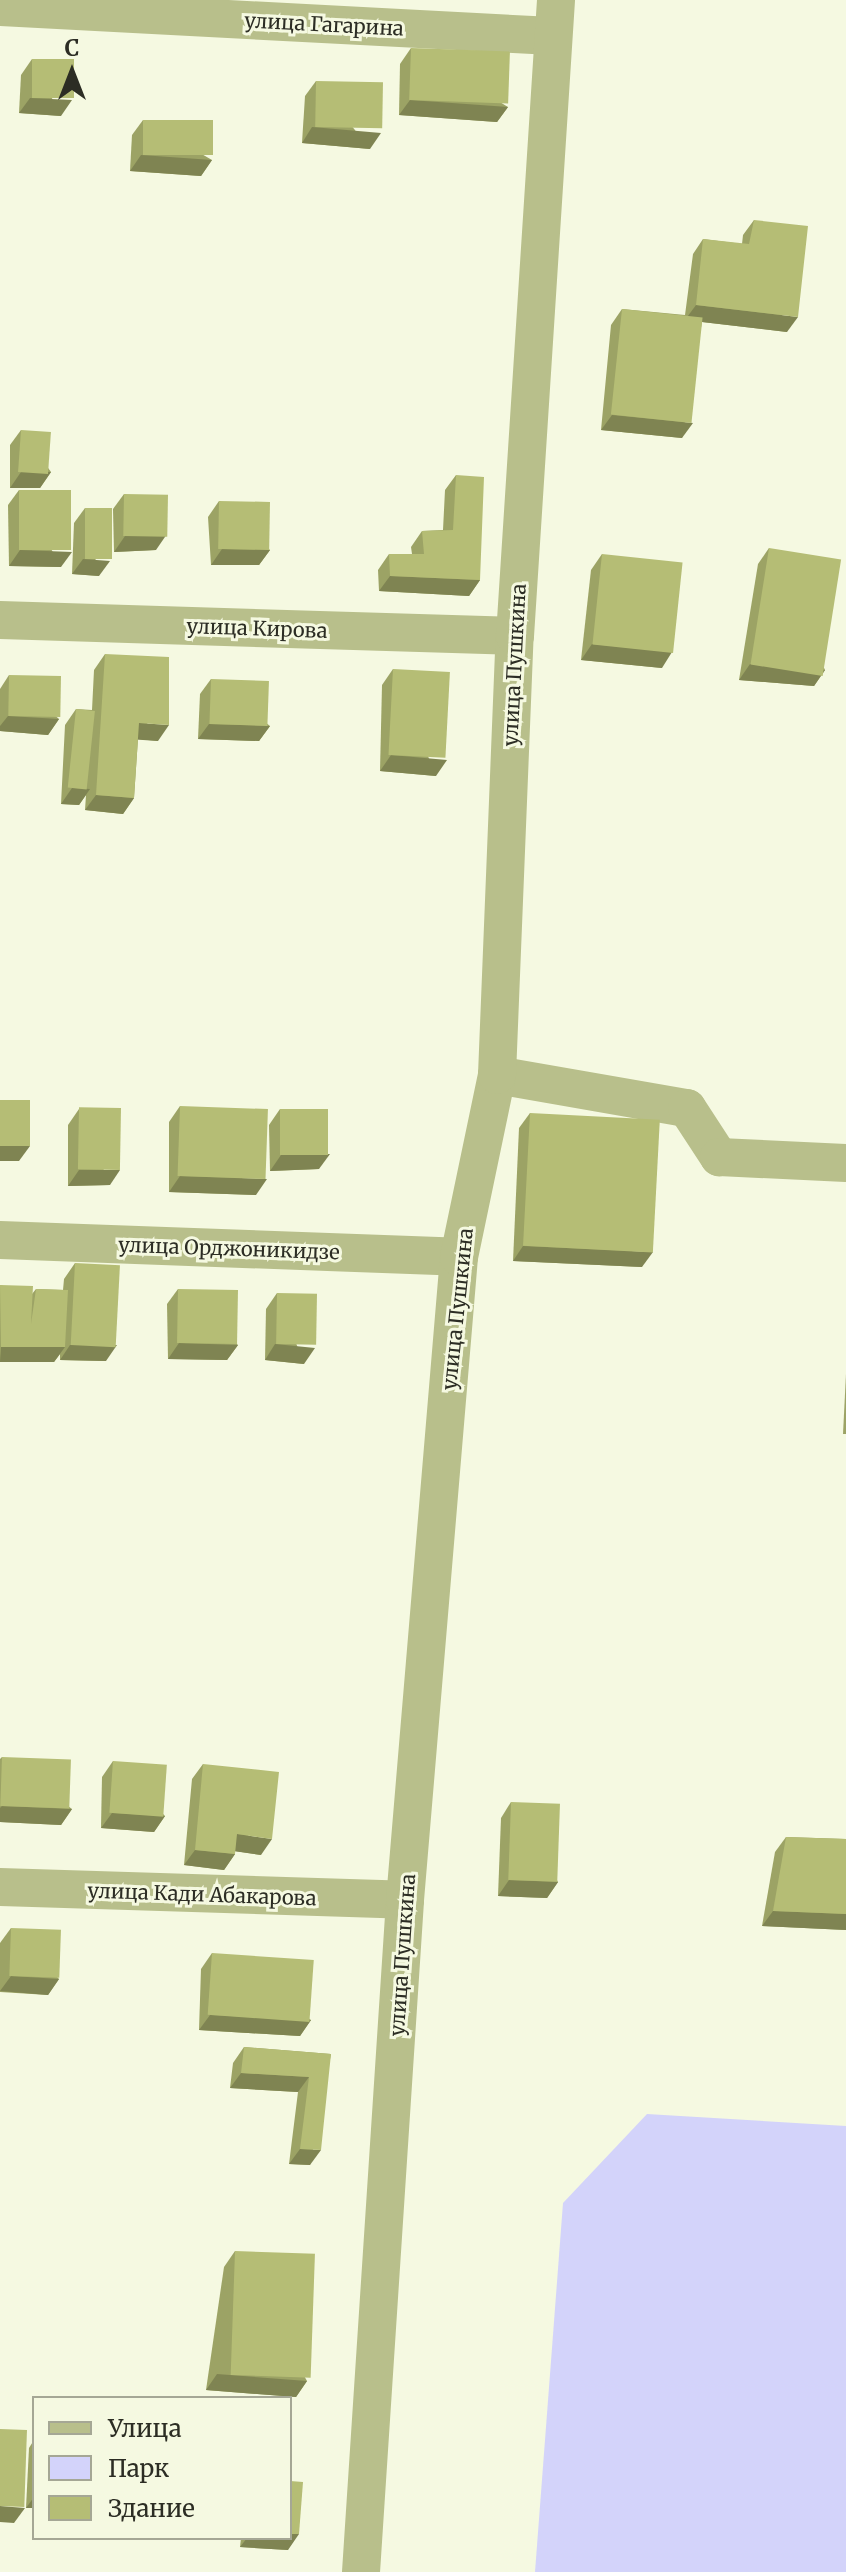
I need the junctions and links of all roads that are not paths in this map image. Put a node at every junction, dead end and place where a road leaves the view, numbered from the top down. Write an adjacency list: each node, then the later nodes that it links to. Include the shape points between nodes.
1 (0, 7): 2 (street, улица Гагарина)
2 (554, 18): 4 (street, улица Пушкина)
3 (0, 620): 4 (street, улица Кирова)
4 (515, 636): 5 (street, улица Пушкина)
5 (497, 1075): 6 (street, via 687,1108 719,1157); 8 (street, улица Пушкина)
6 (846, 1163)
7 (0, 1240): 8 (street, улица Орджоникидзе)
8 (459, 1257): 10 (street, улица Пушкина)
9 (0, 1887): 10 (street, улица Кади Абакарова)
10 (405, 1900): 11 (street, улица Пушкина)
11 (361, 2572)

